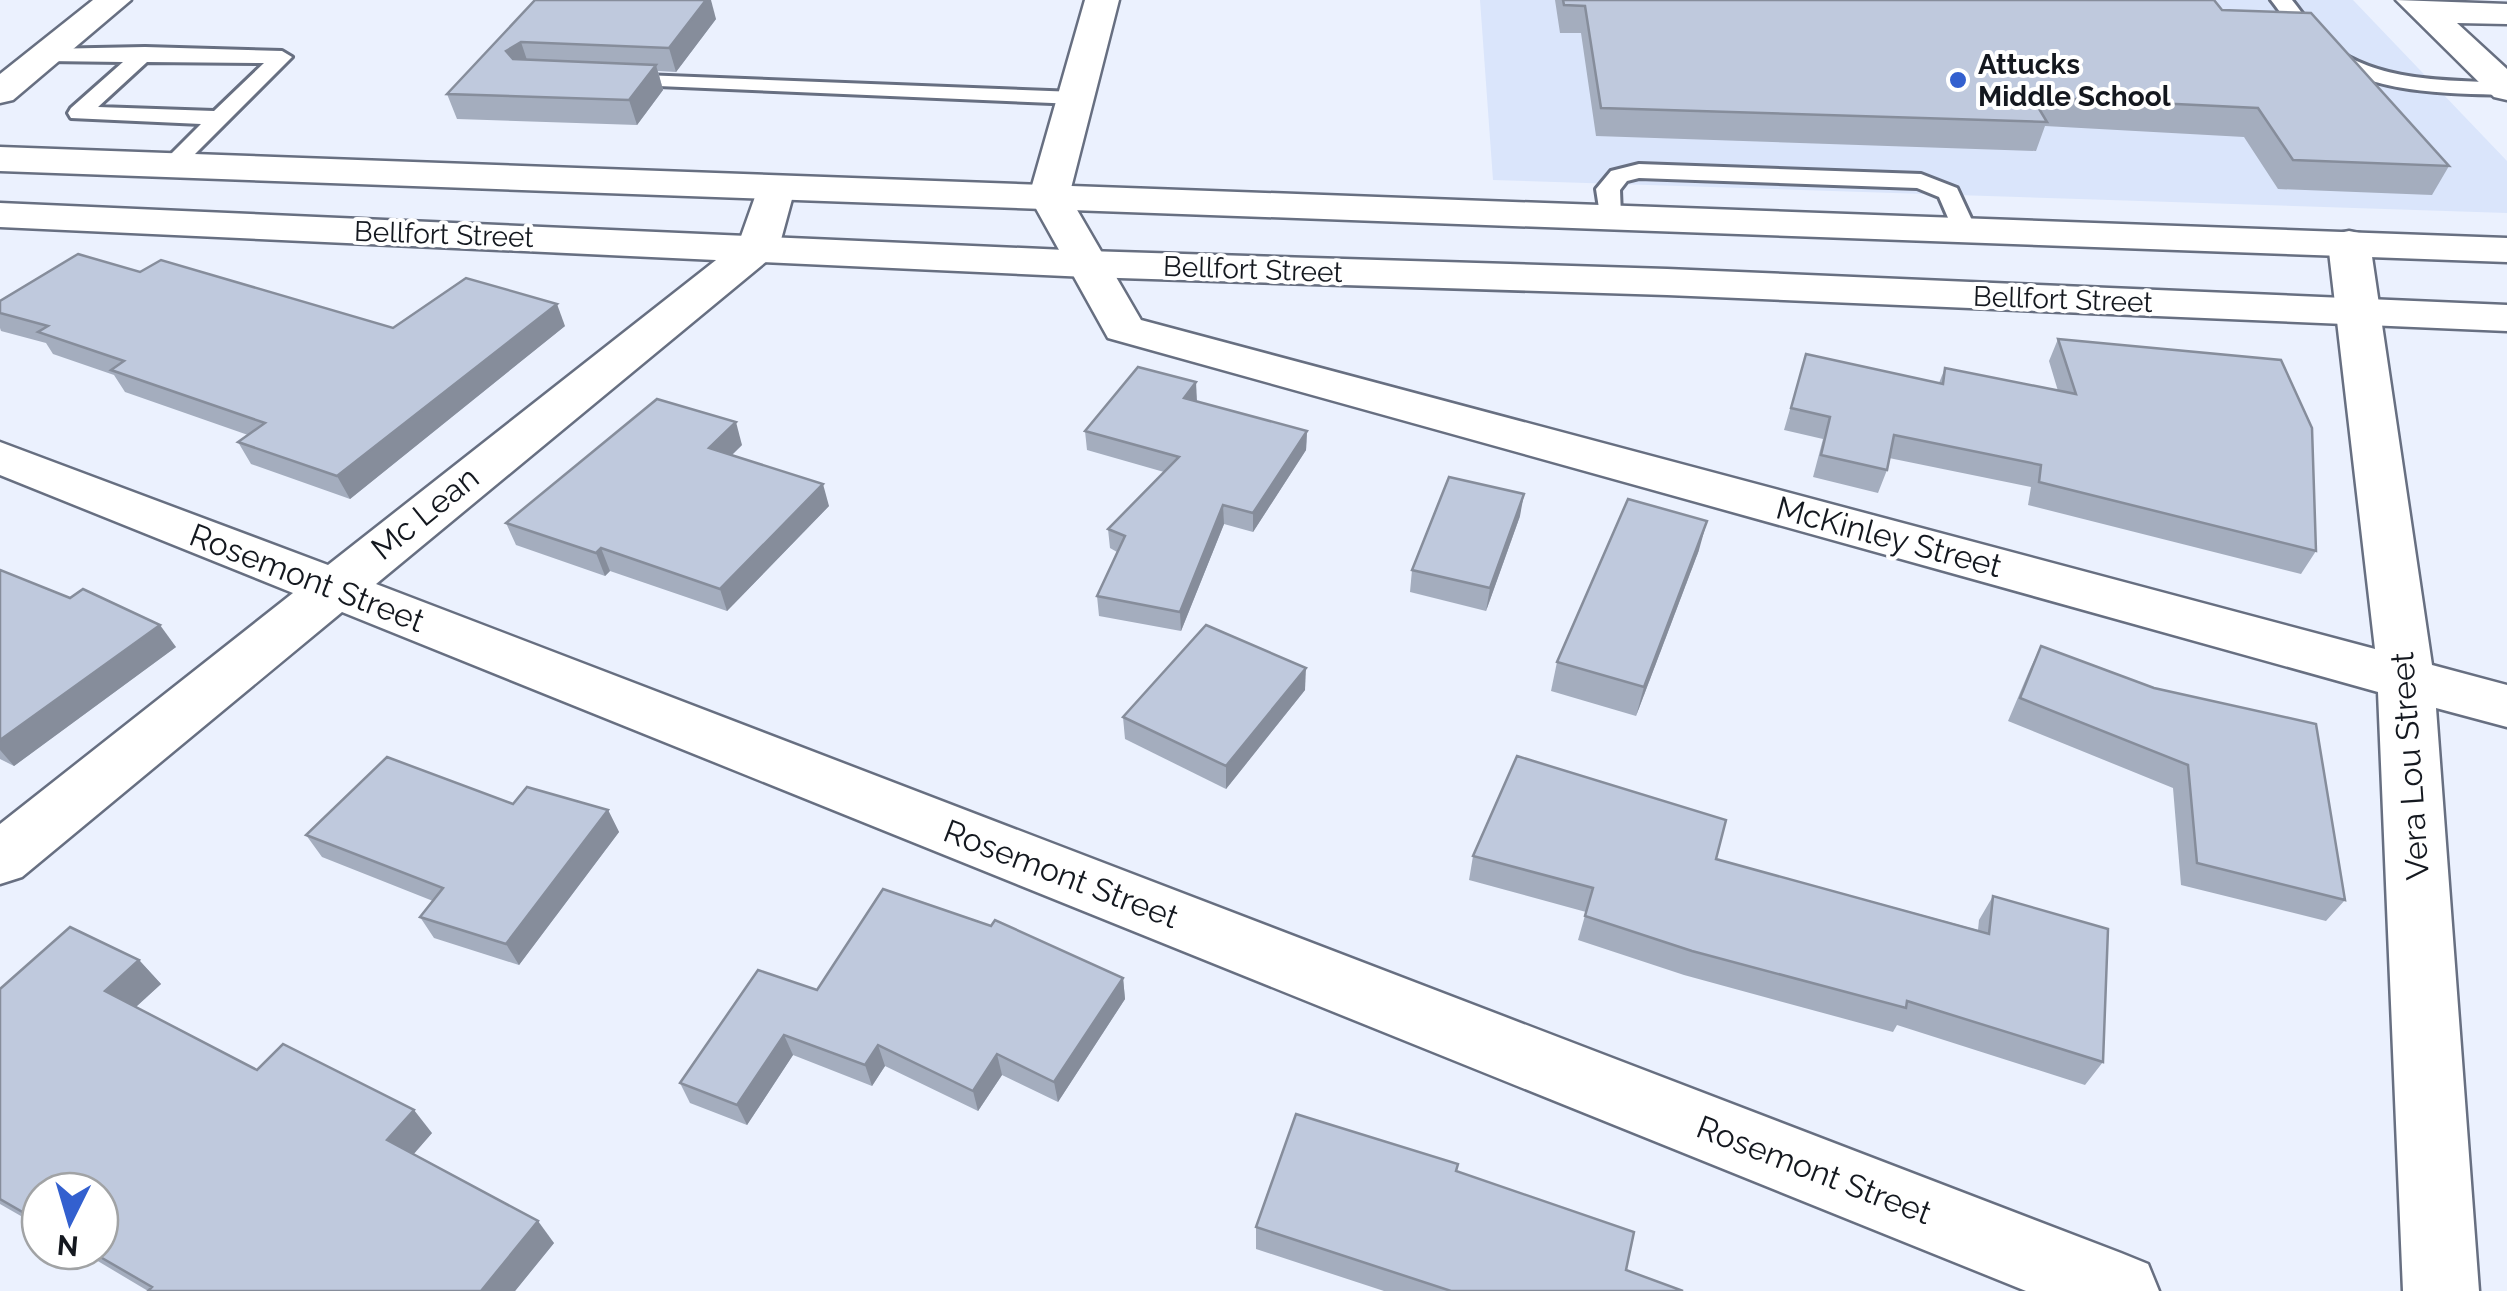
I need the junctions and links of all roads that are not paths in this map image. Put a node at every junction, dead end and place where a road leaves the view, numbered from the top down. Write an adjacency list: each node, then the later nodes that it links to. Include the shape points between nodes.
1 (114, 0): 7 (street)
2 (1102, 0): 13 (street)
3 (2281, 0): 11 (lane, via 2343,61 2436,86)
4 (2419, 6): 5 (street); 11 (street)
5 (2507, 14)
6 (145, 54): 7 (lane); 9 (lane); 14 (lane, via 282,57 244,85)
7 (46, 55): 12 (street)
8 (588, 78): 13 (lane)
9 (111, 83): 10 (lane); 14 (lane, via 78,113)
10 (136, 84)
11 (2507, 89)
12 (0, 92)
13 (1076, 98): 18 (street)
14 (220, 118): 16 (lane)
15 (0, 159): 16 (street, Bellfort Street)
16 (171, 165): 17 (street, Bellfort Street)
17 (775, 188): 18 (street, Bellfort Street); 24 (street)
18 (1049, 196): 20 (street, Bellfort Street); 26 (street, McKinley Street)
19 (0, 215): 24 (street, Bellfort Street)
20 (1609, 216): 21 (street, Bellfort Street); 22 (lane, via 1608,189 1619,176 1639,171 1884,179 1934,184 1948,193)
21 (1653, 218): 22 (street, Bellfort Street); 27 (street)
22 (1964, 229): 23 (street, Bellfort Street)
23 (2348, 244): 25 (street, Bellfort Street); 28 (street, Vera Lou Street)
24 (758, 247): 26 (street, Bellfort Street); 31 (street, Mc Lean)
25 (2507, 250)
26 (1086, 264): 27 (street, Bellfort Street); 32 (street, McKinley Street, via 1124,329)
27 (1667, 282): 28 (street, Bellfort Street)
28 (2359, 312): 29 (street, Bellfort Street); 32 (street, Vera Lou Street)
29 (2507, 318)
30 (0, 457): 31 (street, Rosemont Street)
31 (332, 587): 34 (street, Mc Lean); 35 (street, Rosemont Street)
32 (2406, 678): 33 (street, McKinley Street); 36 (street, Vera Lou Street)
33 (2507, 706)
34 (0, 858)
35 (2121, 1291)
36 (2442, 1291)

